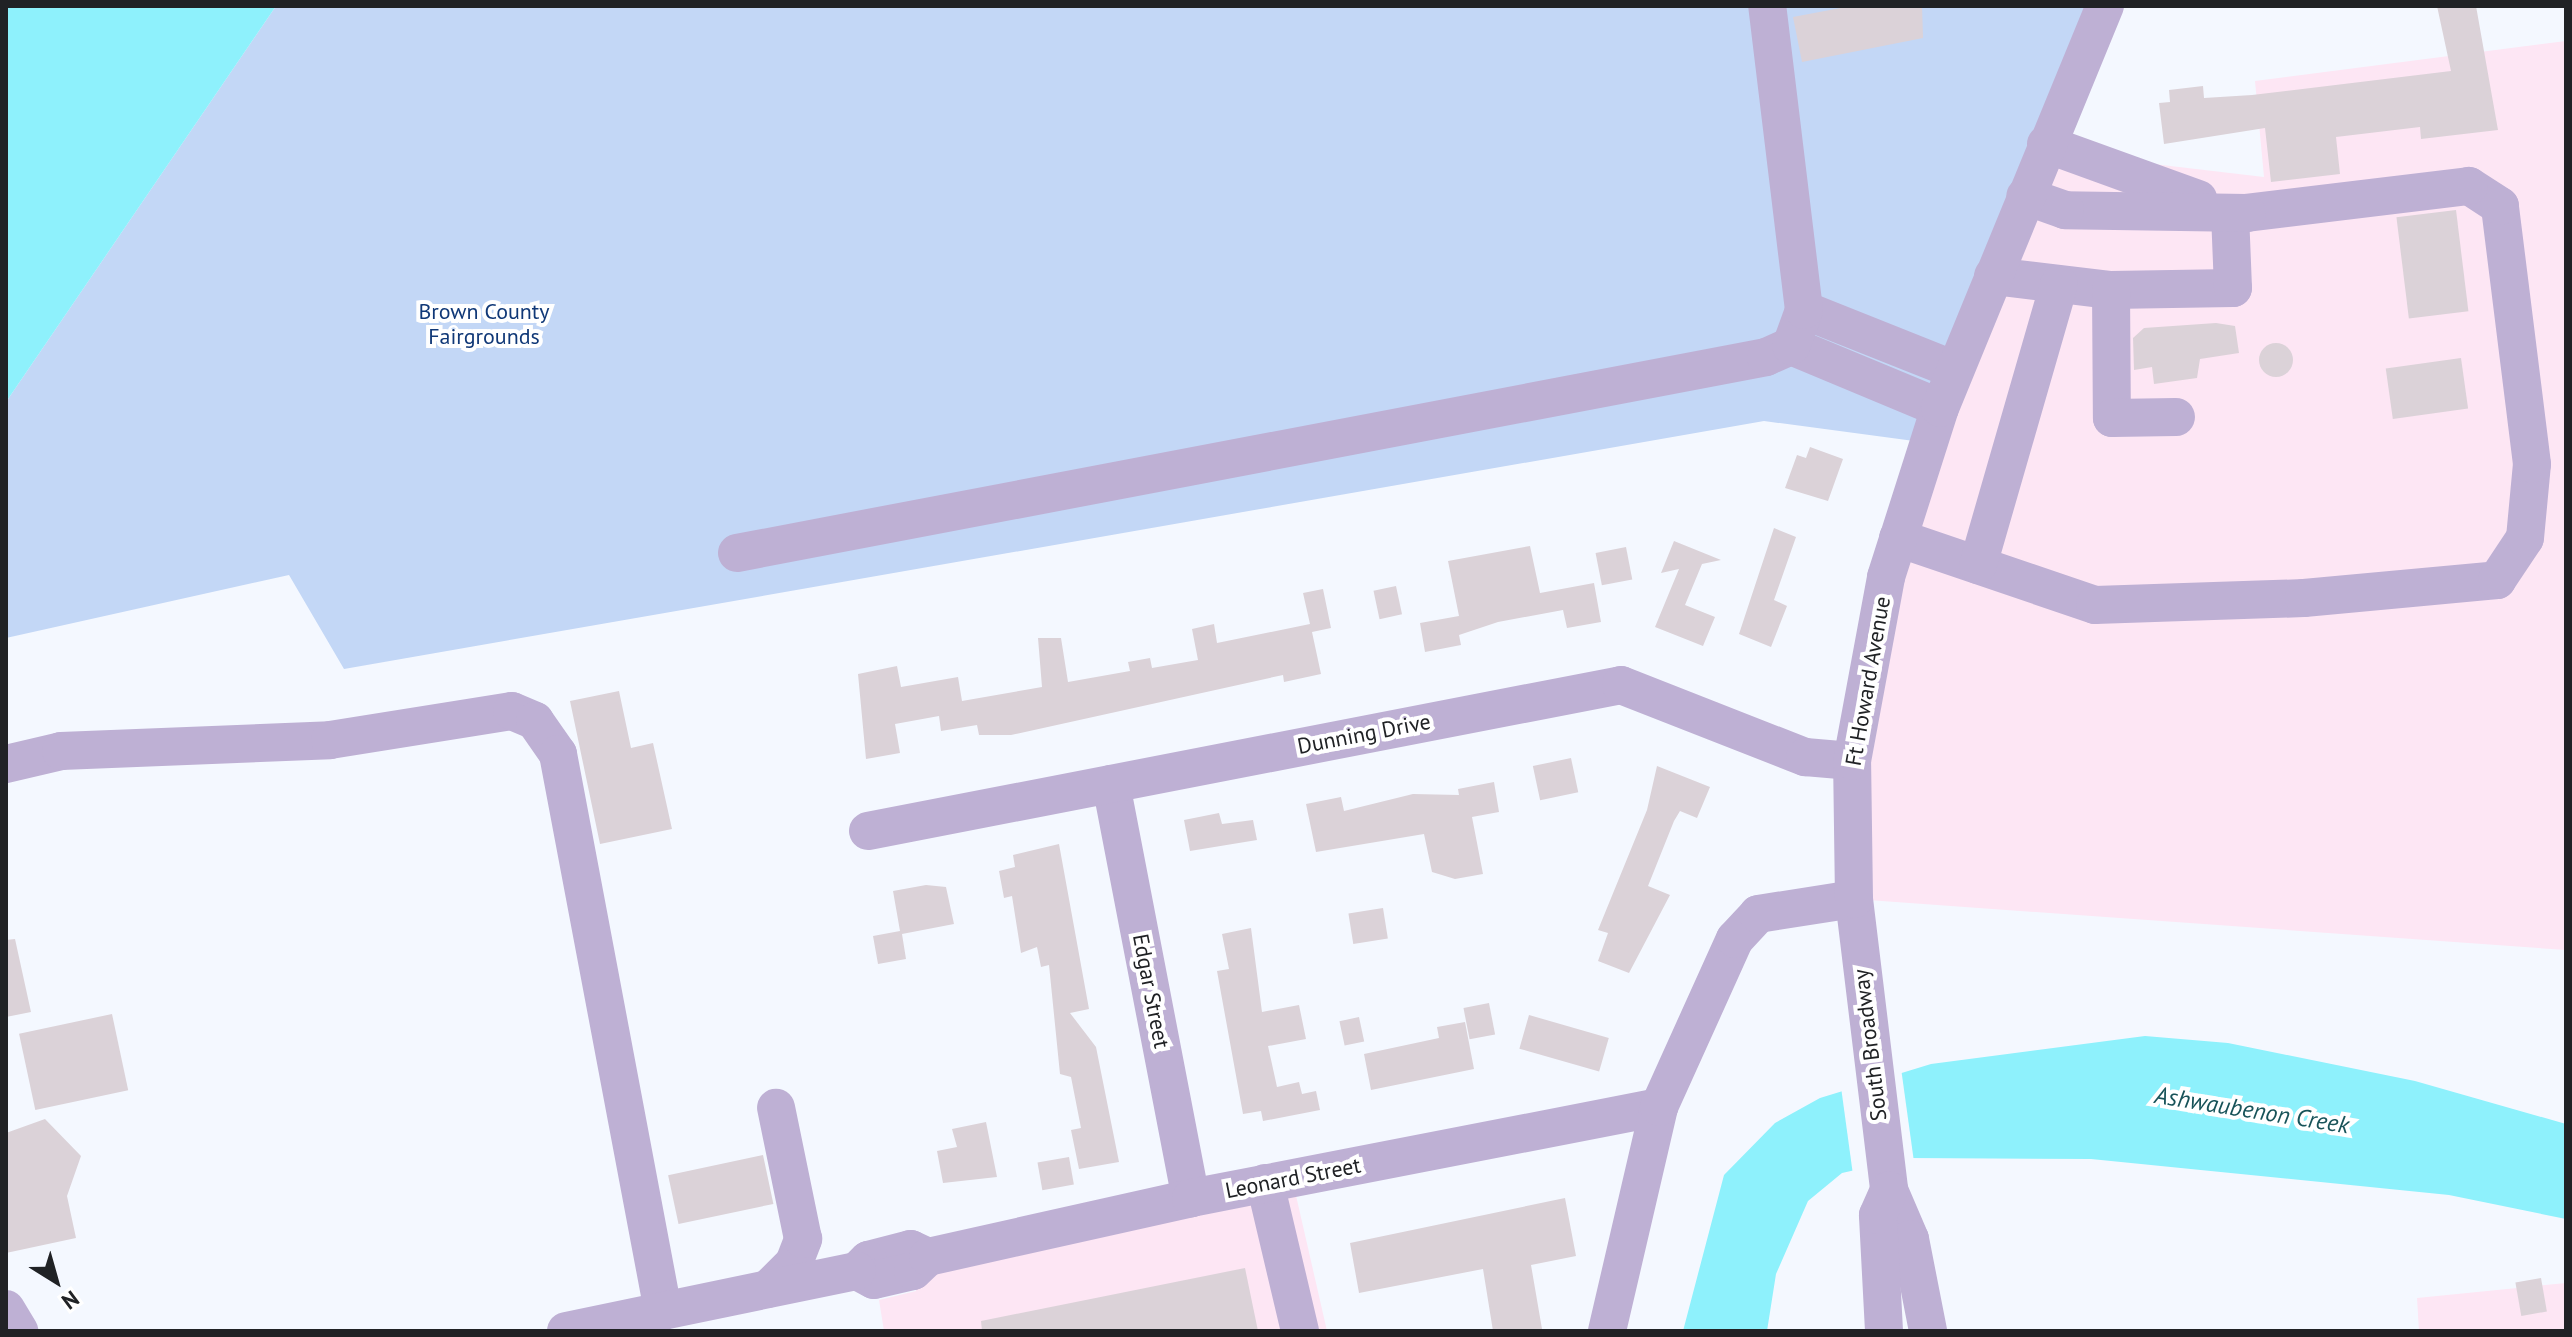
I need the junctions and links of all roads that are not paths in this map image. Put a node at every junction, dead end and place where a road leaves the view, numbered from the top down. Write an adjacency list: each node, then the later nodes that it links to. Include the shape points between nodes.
1 (1767, 6): 9 (street)
2 (2105, 6): 3 (street, Ft Howard Avenue)
3 (2046, 144): 4 (street, Ft Howard Avenue); 5 (street, via 2121,176)
4 (2025, 196): 5 (street, via 2065,210); 6 (street, Ft Howard Avenue)
5 (2238, 213): 8 (street, via 2233,288); 16 (street, via 2469,186 2500,206 2532,464 2525,538 2497,580 2304,598 2095,605)
6 (1993, 276): 7 (street); 11 (street, Ft Howard Avenue)
7 (2059, 284): 8 (street); 16 (street)
8 (2111, 290): 13 (street, via 2112,418)
9 (1804, 310): 10 (street); 11 (street)
10 (1791, 346): 12 (street); 15 (street, via 1766,357)
11 (1955, 370): 12 (street, Ft Howard Avenue)
12 (1940, 408): 14 (street, Ft Howard Avenue)
13 (2176, 417)
14 (1898, 538): 16 (street); 17 (street, Ft Howard Avenue)
15 (737, 553)
16 (1978, 565)
17 (1852, 761): 19 (street, Dunning Drive, via 1805,757 1621,685); 21 (street, Ft Howard Avenue)
18 (6, 764): 29 (street, via 61,751 330,740 512,711 535,721 558,754)
19 (1111, 784): 20 (street, Dunning Drive); 26 (street, Edgar Street)
20 (868, 831)
21 (1854, 899): 22 (street, via 1758,914 1735,939); 25 (street, South Broadway)
22 (1659, 1107): 24 (street, Leonard Street); 33 (street)
23 (776, 1108): 27 (street, via 803,1239 794,1263)
24 (1265, 1183): 26 (street, Leonard Street); 32 (street)
25 (1889, 1190): 34 (street, South Broadway, via 1878,1215); 35 (street, South Broadway, via 1910,1239)
26 (1191, 1198): 27 (street, Leonard Street, via 928,1257 911,1249 868,1260 857,1271)
27 (768, 1289): 29 (street, Leonard Street)
28 (6, 1309): 30 (street)
29 (663, 1311): 31 (street, Leonard Street)
30 (19, 1331)
31 (566, 1331)
32 (1300, 1331)
33 (1607, 1331)
34 (1884, 1331)
35 (1928, 1331)

